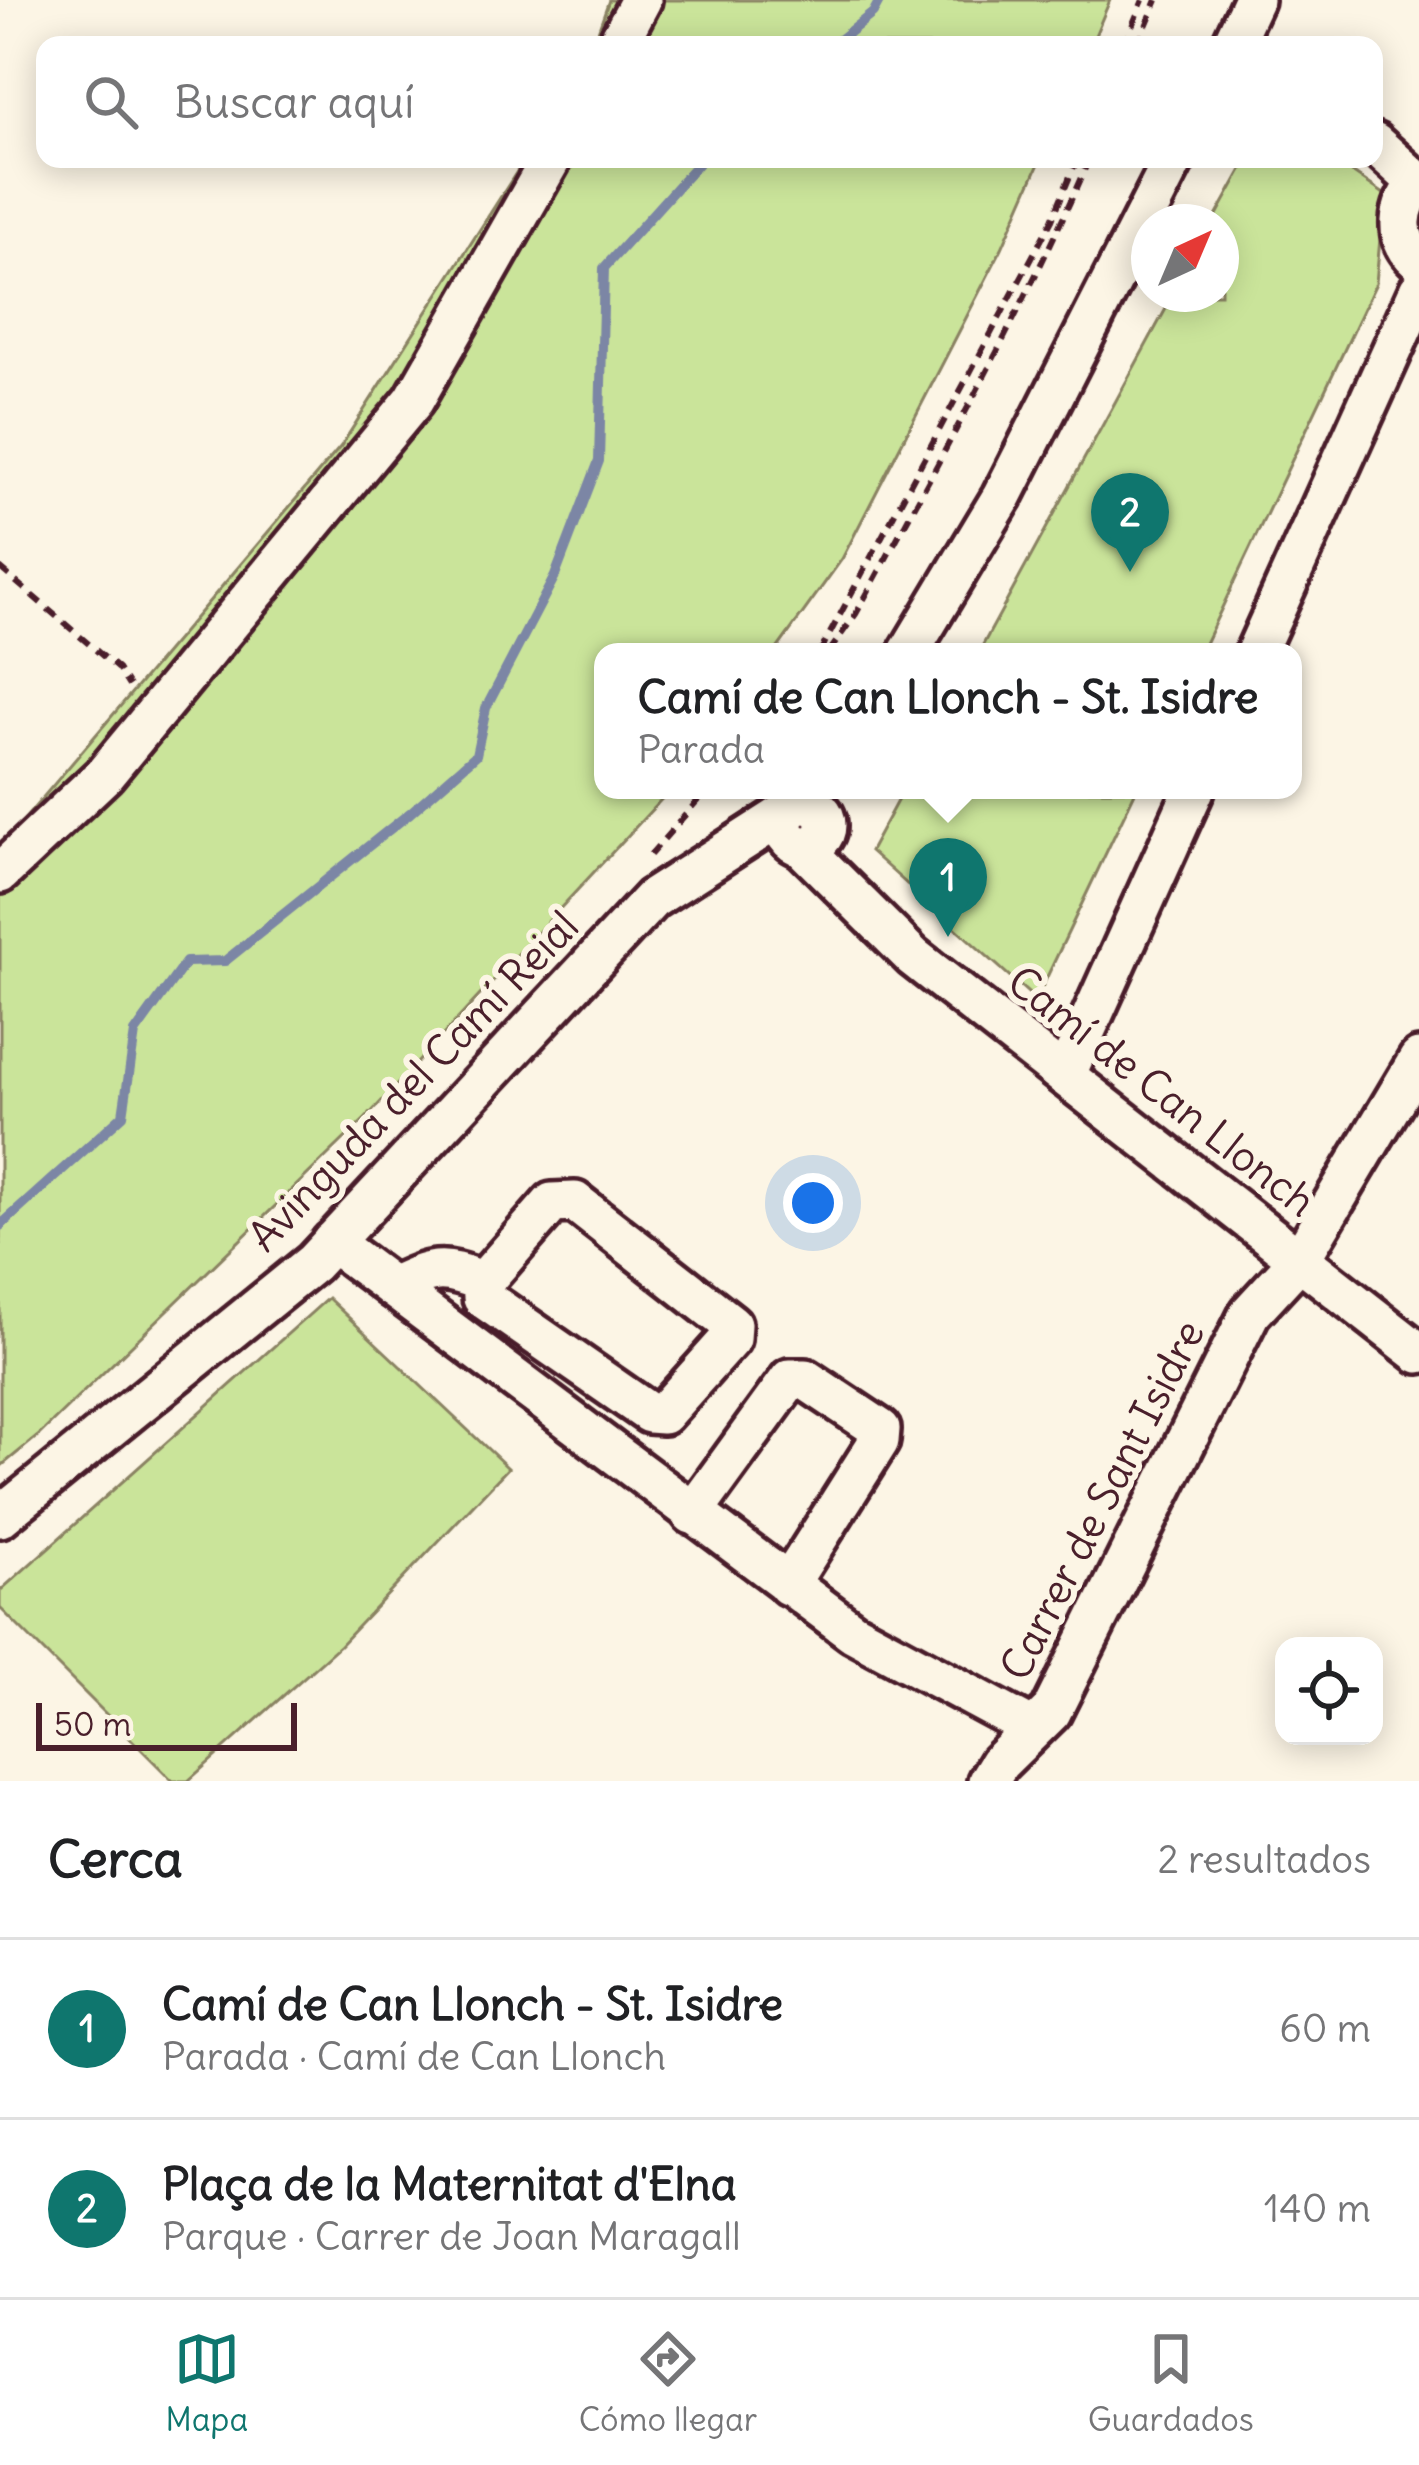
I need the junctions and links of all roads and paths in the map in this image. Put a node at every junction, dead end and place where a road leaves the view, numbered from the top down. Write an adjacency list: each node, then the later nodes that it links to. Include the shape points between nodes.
1 (641, 0): 4 (street)
2 (1143, 0): 5 (path)
3 (1157, 0): 6 (path)
4 (621, 36)
5 (1128, 36)
6 (1142, 36)
7 (1383, 151): 12 (street)
8 (546, 168): 20 (street, via 414,400)
9 (1073, 168): 16 (path)
10 (1085, 168): 17 (path, via 995,354 856,614)
11 (1169, 168): 18 (street, via 1002,497)
12 (1418, 182): 13 (street, via 1400,219 1402,238)
13 (1419, 261)
14 (1419, 291): 19 (street)
15 (0, 568): 20 (path, via 118,669)
16 (830, 643)
17 (832, 643)
18 (914, 643)
19 (1260, 643)
20 (150, 719): 25 (street, via 105,774)
21 (699, 799): 24 (path)
22 (1190, 799): 27 (street)
23 (808, 814): 27 (street, Camí de Can Llonch, via 913,957); 28 (street, Avinguda del Camí Reial, via 652,899)
24 (639, 868)
25 (0, 873)
26 (1419, 1059): 29 (street, Carrer de Sant Isidre)
27 (1065, 1076): 29 (street, Camí de Can Llonch)
28 (332, 1242): 31 (street); 34 (street, Avinguda del Camí Reial)
29 (1300, 1259): 32 (street, Camí de Can Llonch); 36 (street, Carrer de Sant Isidre, via 1250,1313 1051,1712)
30 (483, 1282): 30 (street, via 552,1203 575,1202 730,1324 730,1340 663,1414 649,1412 483,1298); 31 (street, via 431,1269)
31 (392, 1287): 33 (street)
32 (1419, 1353)
33 (692, 1514): 35 (street); 35 (street, via 790,1379 805,1379 880,1429)
34 (0, 1517)
35 (788, 1585): 36 (street, via 853,1632)
36 (1034, 1729): 37 (street, Carrer de Sant Isidre)
37 (988, 1781)

